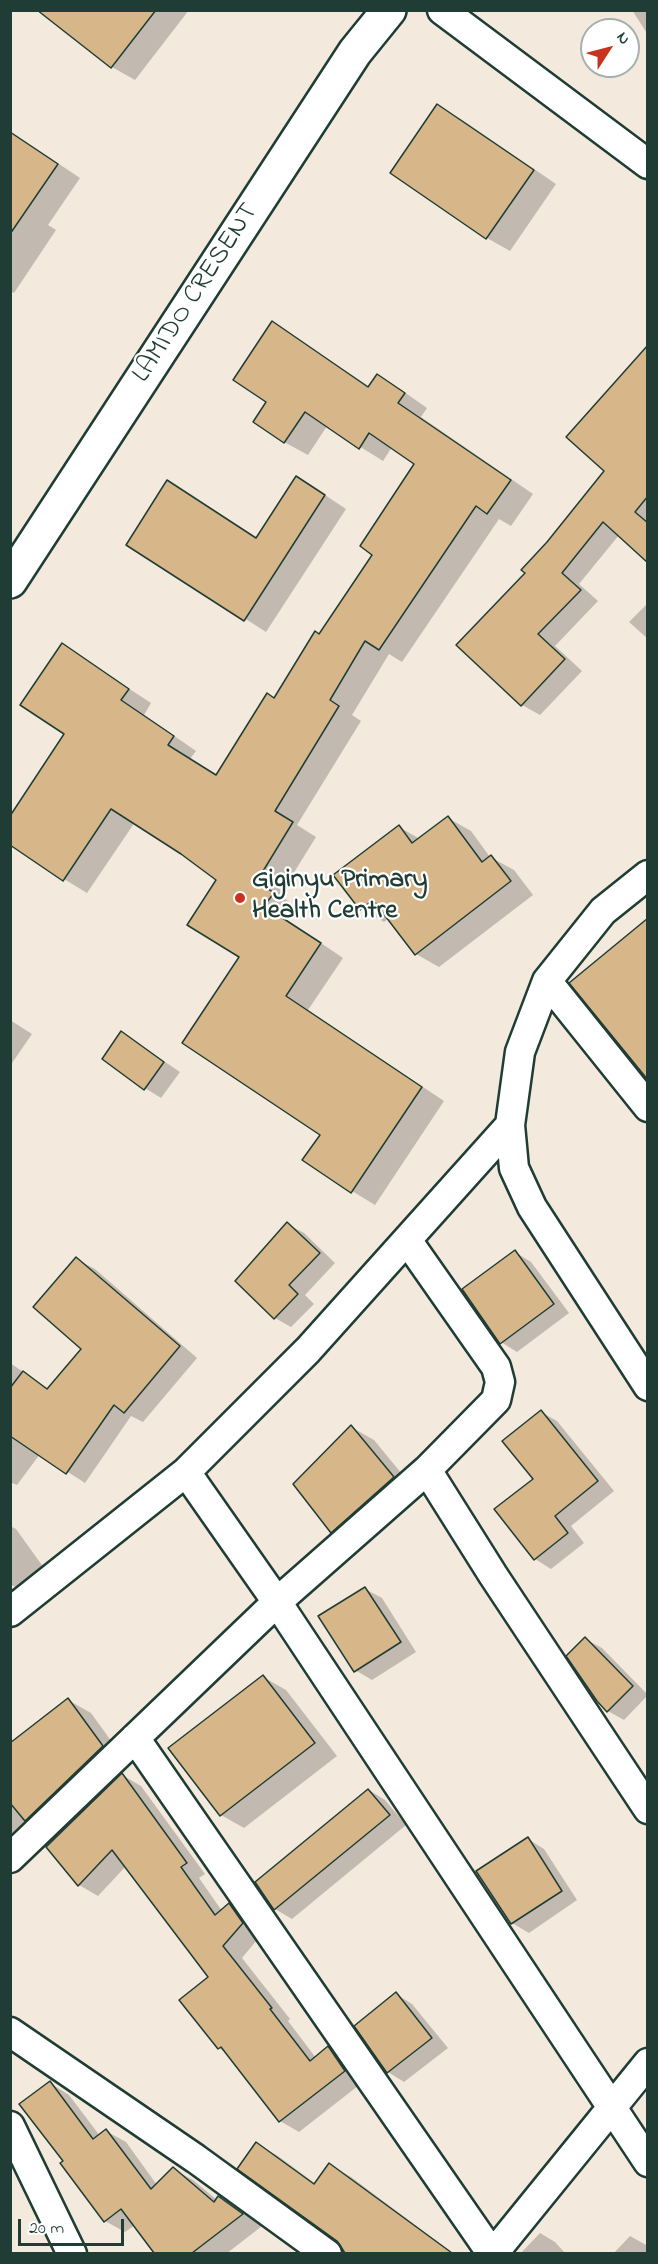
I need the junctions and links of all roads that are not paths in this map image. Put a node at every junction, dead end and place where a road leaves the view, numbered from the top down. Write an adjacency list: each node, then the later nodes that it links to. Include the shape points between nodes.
1 (389, 10): 4 (street, LAMIDO CRESENT, via 355,52)
2 (442, 10): 3 (street)
3 (648, 164)
4 (10, 581)
5 (648, 875): 6 (street, via 603,911)
6 (547, 981): 7 (street); 8 (street, via 520,1052)
7 (648, 1107)
8 (510, 1125): 9 (street); 10 (street, via 514,1168 532,1207)
9 (407, 1240): 11 (street, via 495,1367 500,1382 496,1400); 12 (street, via 308,1350)
10 (648, 1386)
11 (427, 1470): 13 (street); 16 (street)
12 (186, 1472): 13 (street); 14 (street)
13 (277, 1602): 15 (street); 20 (street)
14 (10, 1612)
15 (135, 1738): 17 (street); 25 (street)
16 (648, 1809)
17 (10, 1858)
18 (10, 2032): 24 (street)
19 (648, 2063): 20 (street)
20 (612, 2106): 22 (street); 25 (street)
21 (10, 2126): 23 (street)
22 (648, 2162)
23 (72, 2253)
24 (327, 2253)
25 (492, 2253)

